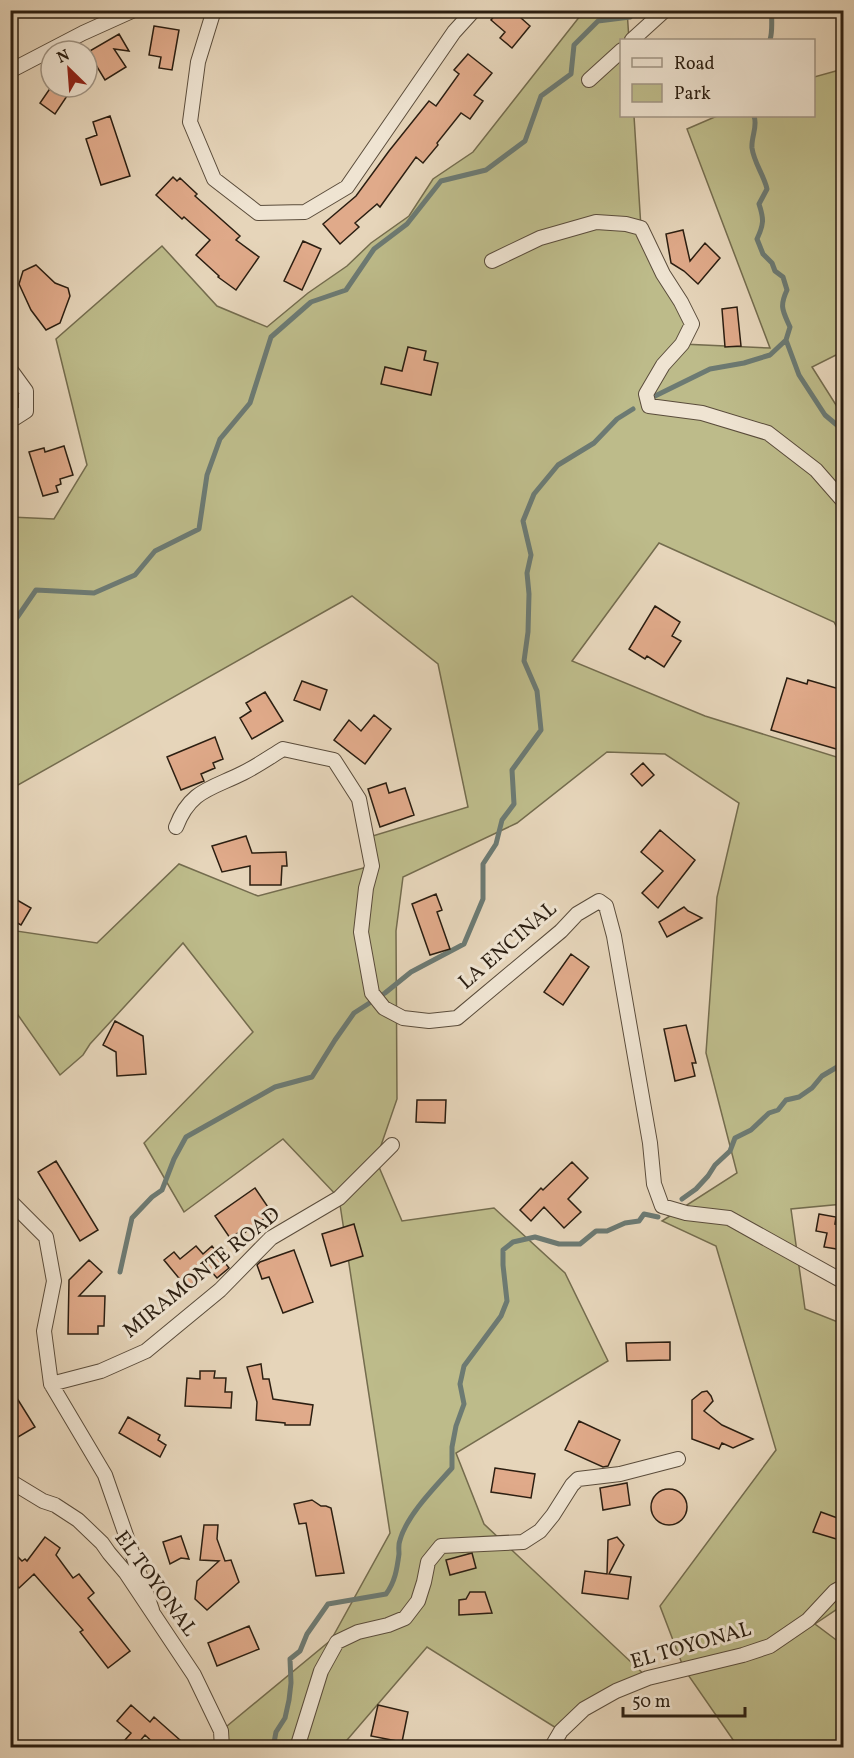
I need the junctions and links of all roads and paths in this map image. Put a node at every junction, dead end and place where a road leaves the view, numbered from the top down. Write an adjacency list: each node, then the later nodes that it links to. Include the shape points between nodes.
1 (134, 10): 7 (street)
2 (214, 10): 3 (street, via 198,62 190,123 214,179 258,213 305,212 347,187 454,32)
3 (474, 10)
4 (665, 10): 5 (street)
5 (633, 39)
6 (620, 51): 8 (street)
7 (10, 71)
8 (589, 80)
9 (492, 261): 12 (street, via 540,238 596,222 641,228 692,324 646,394 649,406 702,413 768,433 816,470)
10 (10, 369): 11 (street, via 26,391 26,411 15,418)
11 (10, 416)
12 (843, 502)
13 (176, 827): 16 (street, LA ENCINAL, via 182,812 203,791 244,773 283,749 334,760 359,799 372,866 361,932 372,993 384,1008 403,1018 457,1018 577,914 599,901 606,906 614,936 654,1184 662,1206 687,1214 729,1218)
14 (392, 1145): 17 (street, MIRAMONTE ROAD, via 339,1198 271,1238 220,1290 146,1351 101,1371)
15 (10, 1201): 17 (street, via 46,1237 54,1281 44,1331)
16 (843, 1282)
17 (51, 1384): 21 (street, via 105,1475)
18 (678, 1459): 23 (street, via 620,1474 578,1479 540,1531 523,1542 441,1546 428,1562 418,1601 405,1618 337,1642 321,1671)
19 (10, 1481): 21 (street, EL TOYONAL, via 78,1520 102,1543)
20 (843, 1586): 24 (street, EL TOYONAL, via 808,1620 770,1646 616,1690 584,1709 561,1731)
21 (152, 1610): 22 (street, EL TOYONAL, via 194,1675 221,1731)
22 (222, 1748)
23 (297, 1748)
24 (551, 1748)

